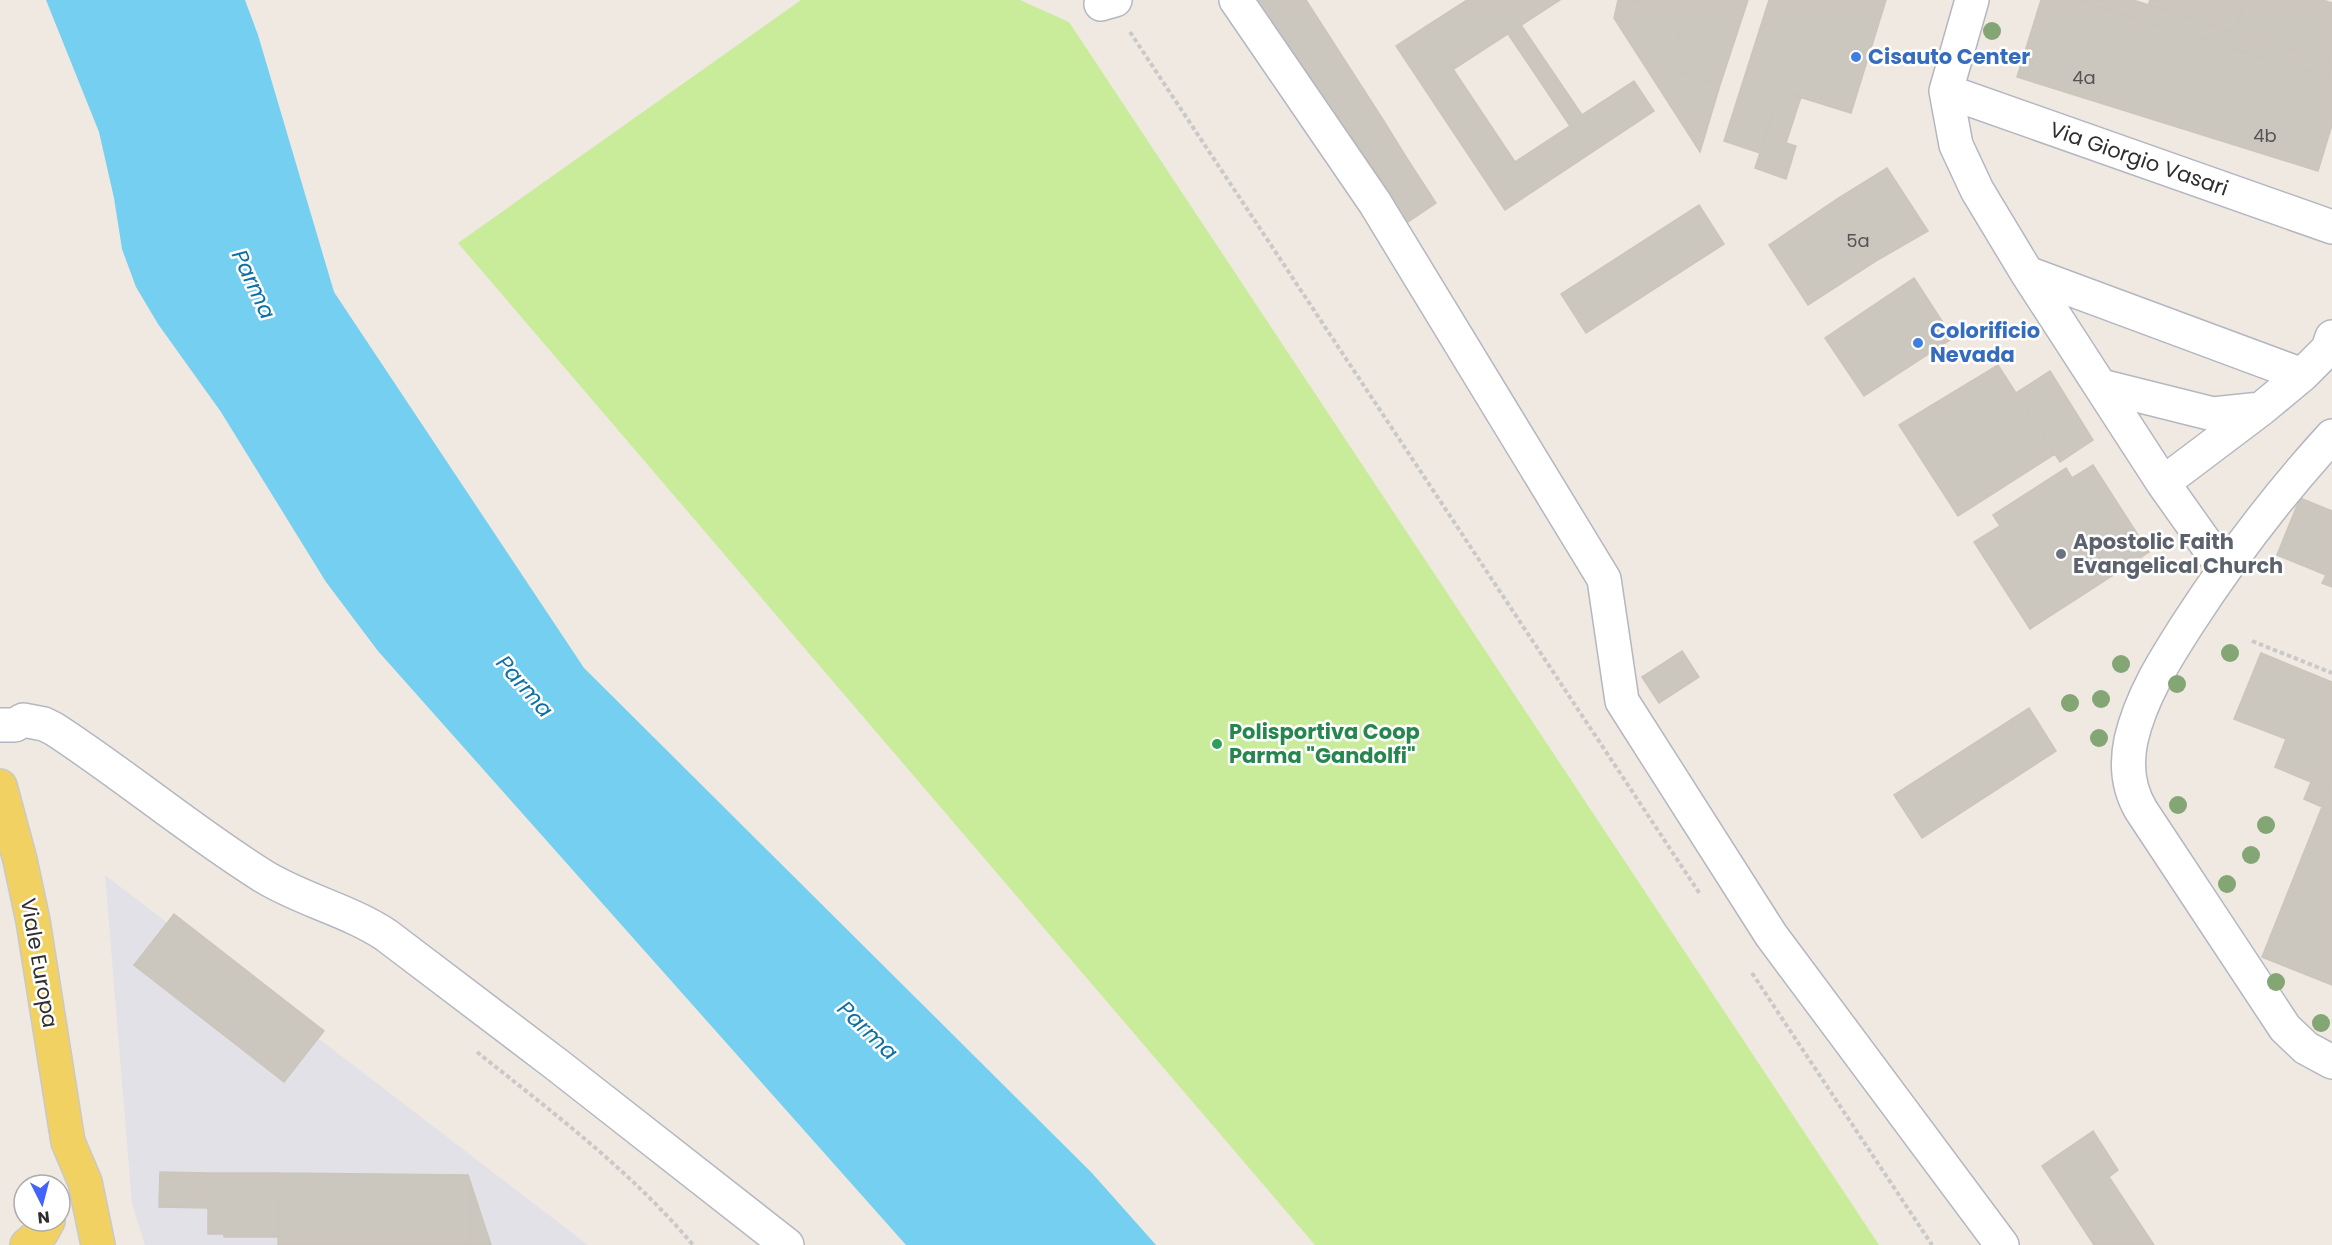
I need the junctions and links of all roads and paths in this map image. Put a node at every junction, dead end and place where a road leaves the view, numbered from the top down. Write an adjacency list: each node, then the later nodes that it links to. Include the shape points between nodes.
1 (1236, 0): 30 (street, via 1375,203 1604,579 1622,701 1771,935)
2 (1972, 0): 4 (street)
3 (1108, 2): 18 (path)
4 (1946, 91): 5 (street, Via Giorgio Vasari); 6 (street, via 1956,145 1977,190)
5 (2332, 227)
6 (2027, 273): 8 (street); 9 (street)
7 (2332, 337): 8 (street, via 2328,349)
8 (2302, 375): 10 (street)
9 (2100, 386): 10 (street, via 2213,414); 12 (street)
10 (2261, 409): 12 (street)
11 (2332, 436): 13 (street)
12 (2163, 483): 13 (street)
13 (2217, 559): 21 (street, via 2141,706 2128,759 2130,783 2141,810 2285,1028 2306,1048)
14 (2252, 641): 15 (path)
15 (2332, 673)
16 (0, 725): 28 (street, via 15,725 23,720 54,729 264,876 386,935)
17 (0, 786): 22 (main road, Viale Europa, via 33,921)
18 (1702, 898)
19 (1748, 968): 29 (path)
20 (476, 1051): 27 (path, via 579,1133)
21 (2332, 1062)
22 (68, 1142): 23 (main road, Viale Europa); 26 (main road, Viale Europa, via 85,1182)
23 (62, 1173)
24 (41, 1233): 25 (main road)
25 (27, 1245)
26 (98, 1245)
27 (693, 1245)
28 (788, 1245)
29 (1932, 1245)
30 (2002, 1245)

